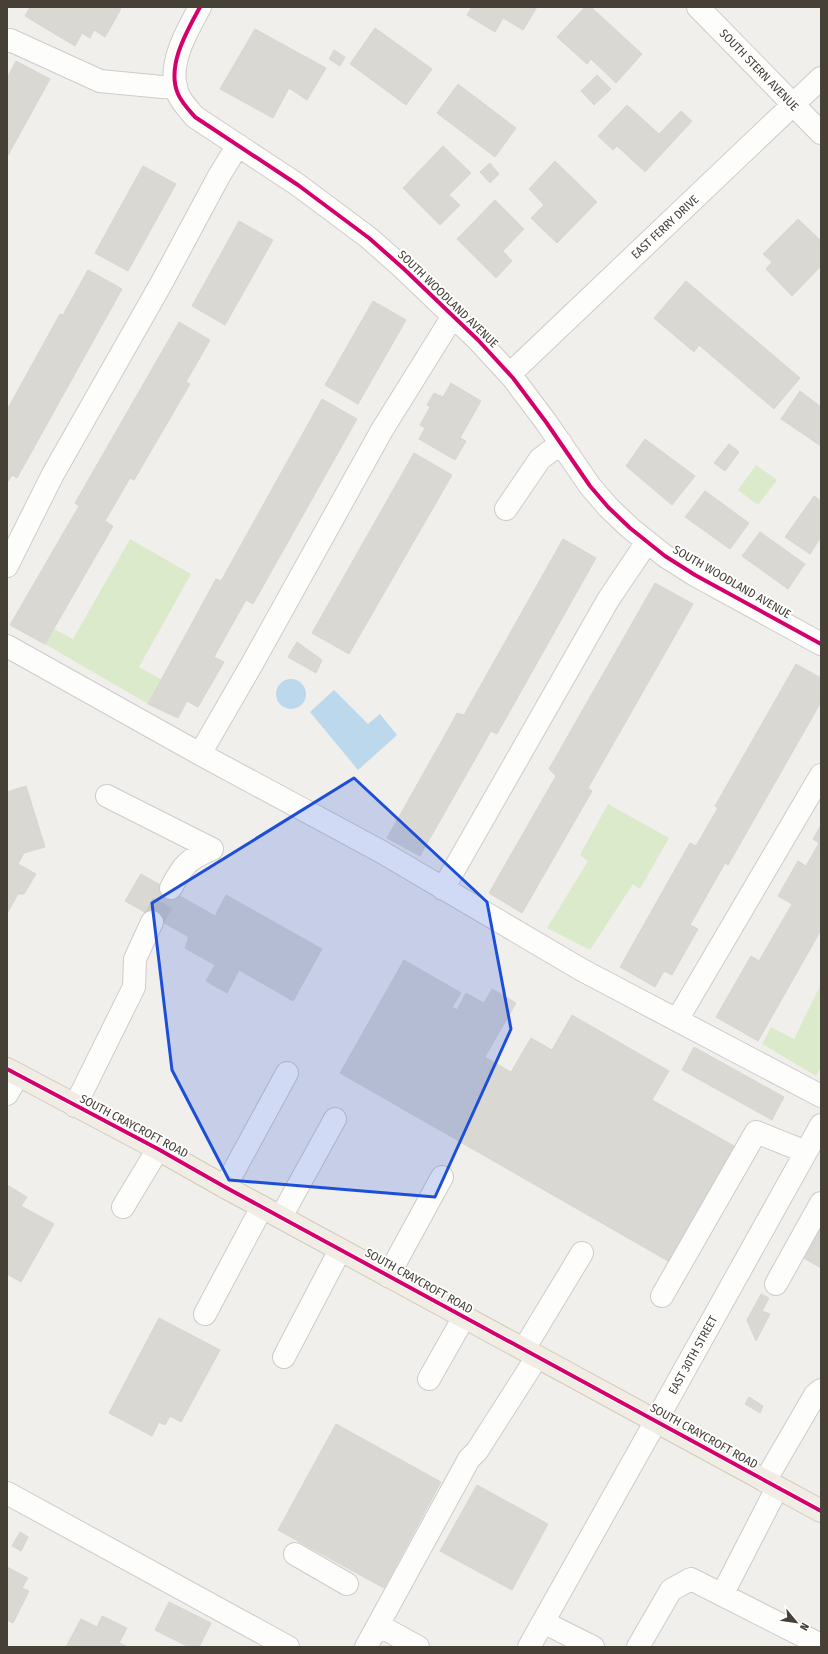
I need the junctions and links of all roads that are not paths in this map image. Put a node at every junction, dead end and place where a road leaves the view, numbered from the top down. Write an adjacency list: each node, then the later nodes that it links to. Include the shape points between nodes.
1 (200, 7): 5 (street, via 180,44 175,76)
2 (698, 7): 6 (street, SOUTH STERN AVENUE)
3 (7, 41): 5 (street, via 10,40 100,81)
4 (821, 78): 6 (street, EAST FERRY DRIVE)
5 (169, 87): 8 (street, SOUTH WOODLAND AVENUE, via 178,94 195,117)
6 (793, 106): 7 (street, SOUTH STERN AVENUE); 10 (street, EAST FERRY DRIVE)
7 (821, 133)
8 (238, 145): 9 (street, SOUTH WOODLAND AVENUE, via 298,184 369,238); 14 (street, via 52,474)
9 (452, 316): 10 (street, SOUTH WOODLAND AVENUE); 17 (street, via 382,430)
10 (510, 374): 11 (street, SOUTH WOODLAND AVENUE)
11 (561, 443): 12 (street, via 540,459); 13 (street, SOUTH WOODLAND AVENUE, via 590,486 608,507)
12 (506, 508)
13 (648, 542): 15 (street, SOUTH WOODLAND AVENUE, via 695,575); 21 (street, via 608,600)
14 (7, 566)
15 (821, 644)
16 (7, 646): 17 (street)
17 (200, 754): 21 (street, via 380,851)
18 (821, 775): 23 (street)
19 (107, 796): 20 (street, via 212,849 194,857 179,872)
20 (171, 888)
21 (443, 889): 23 (street, via 582,970)
22 (152, 922): 28 (street, via 135,959 134,987)
23 (677, 1020): 27 (street)
24 (12, 1072): 26 (street); 28 (main road, SOUTH CRAYCROFT ROAD)
25 (288, 1072): 34 (street)
26 (7, 1094)
27 (821, 1096)
28 (75, 1106): 31 (main road, SOUTH CRAYCROFT ROAD)
29 (335, 1119): 37 (street)
30 (821, 1125): 32 (street, EAST 30TH STREET)
31 (158, 1149): 34 (main road, SOUTH CRAYCROFT ROAD); 36 (street)
32 (806, 1152): 42 (street, via 756,1132); 49 (street, EAST 30TH STREET)
33 (442, 1177): 40 (street)
34 (225, 1187): 37 (main road, SOUTH CRAYCROFT ROAD)
35 (821, 1202): 41 (street)
36 (123, 1207)
37 (271, 1212): 38 (main road, SOUTH CRAYCROFT ROAD); 43 (street)
38 (340, 1250): 40 (main road, SOUTH CRAYCROFT ROAD); 46 (street)
39 (582, 1253): 45 (street)
40 (388, 1276): 44 (main road, SOUTH CRAYCROFT ROAD)
41 (776, 1284)
42 (662, 1296)
43 (205, 1314)
44 (464, 1317): 45 (main road, SOUTH CRAYCROFT ROAD); 47 (street)
45 (530, 1353): 49 (main road, SOUTH CRAYCROFT ROAD); 57 (street)
46 (284, 1356)
47 (429, 1379)
48 (814, 1389): 50 (street)
49 (656, 1422): 50 (main road, SOUTH CRAYCROFT ROAD); 56 (street, EAST 30TH STREET)
50 (767, 1482): 52 (main road, SOUTH CRAYCROFT ROAD); 55 (street)
51 (7, 1493): 59 (street)
52 (821, 1511)
53 (295, 1554): 54 (street)
54 (347, 1584)
55 (722, 1595): 58 (street); 64 (street, via 691,1579 671,1590)
56 (544, 1622): 62 (street, EAST 30TH STREET); 63 (street)
57 (378, 1626): 60 (street); 61 (street)
58 (821, 1645)
59 (288, 1647)
60 (366, 1647)
61 (418, 1647)
62 (529, 1647)
63 (593, 1647)
64 (638, 1647)

